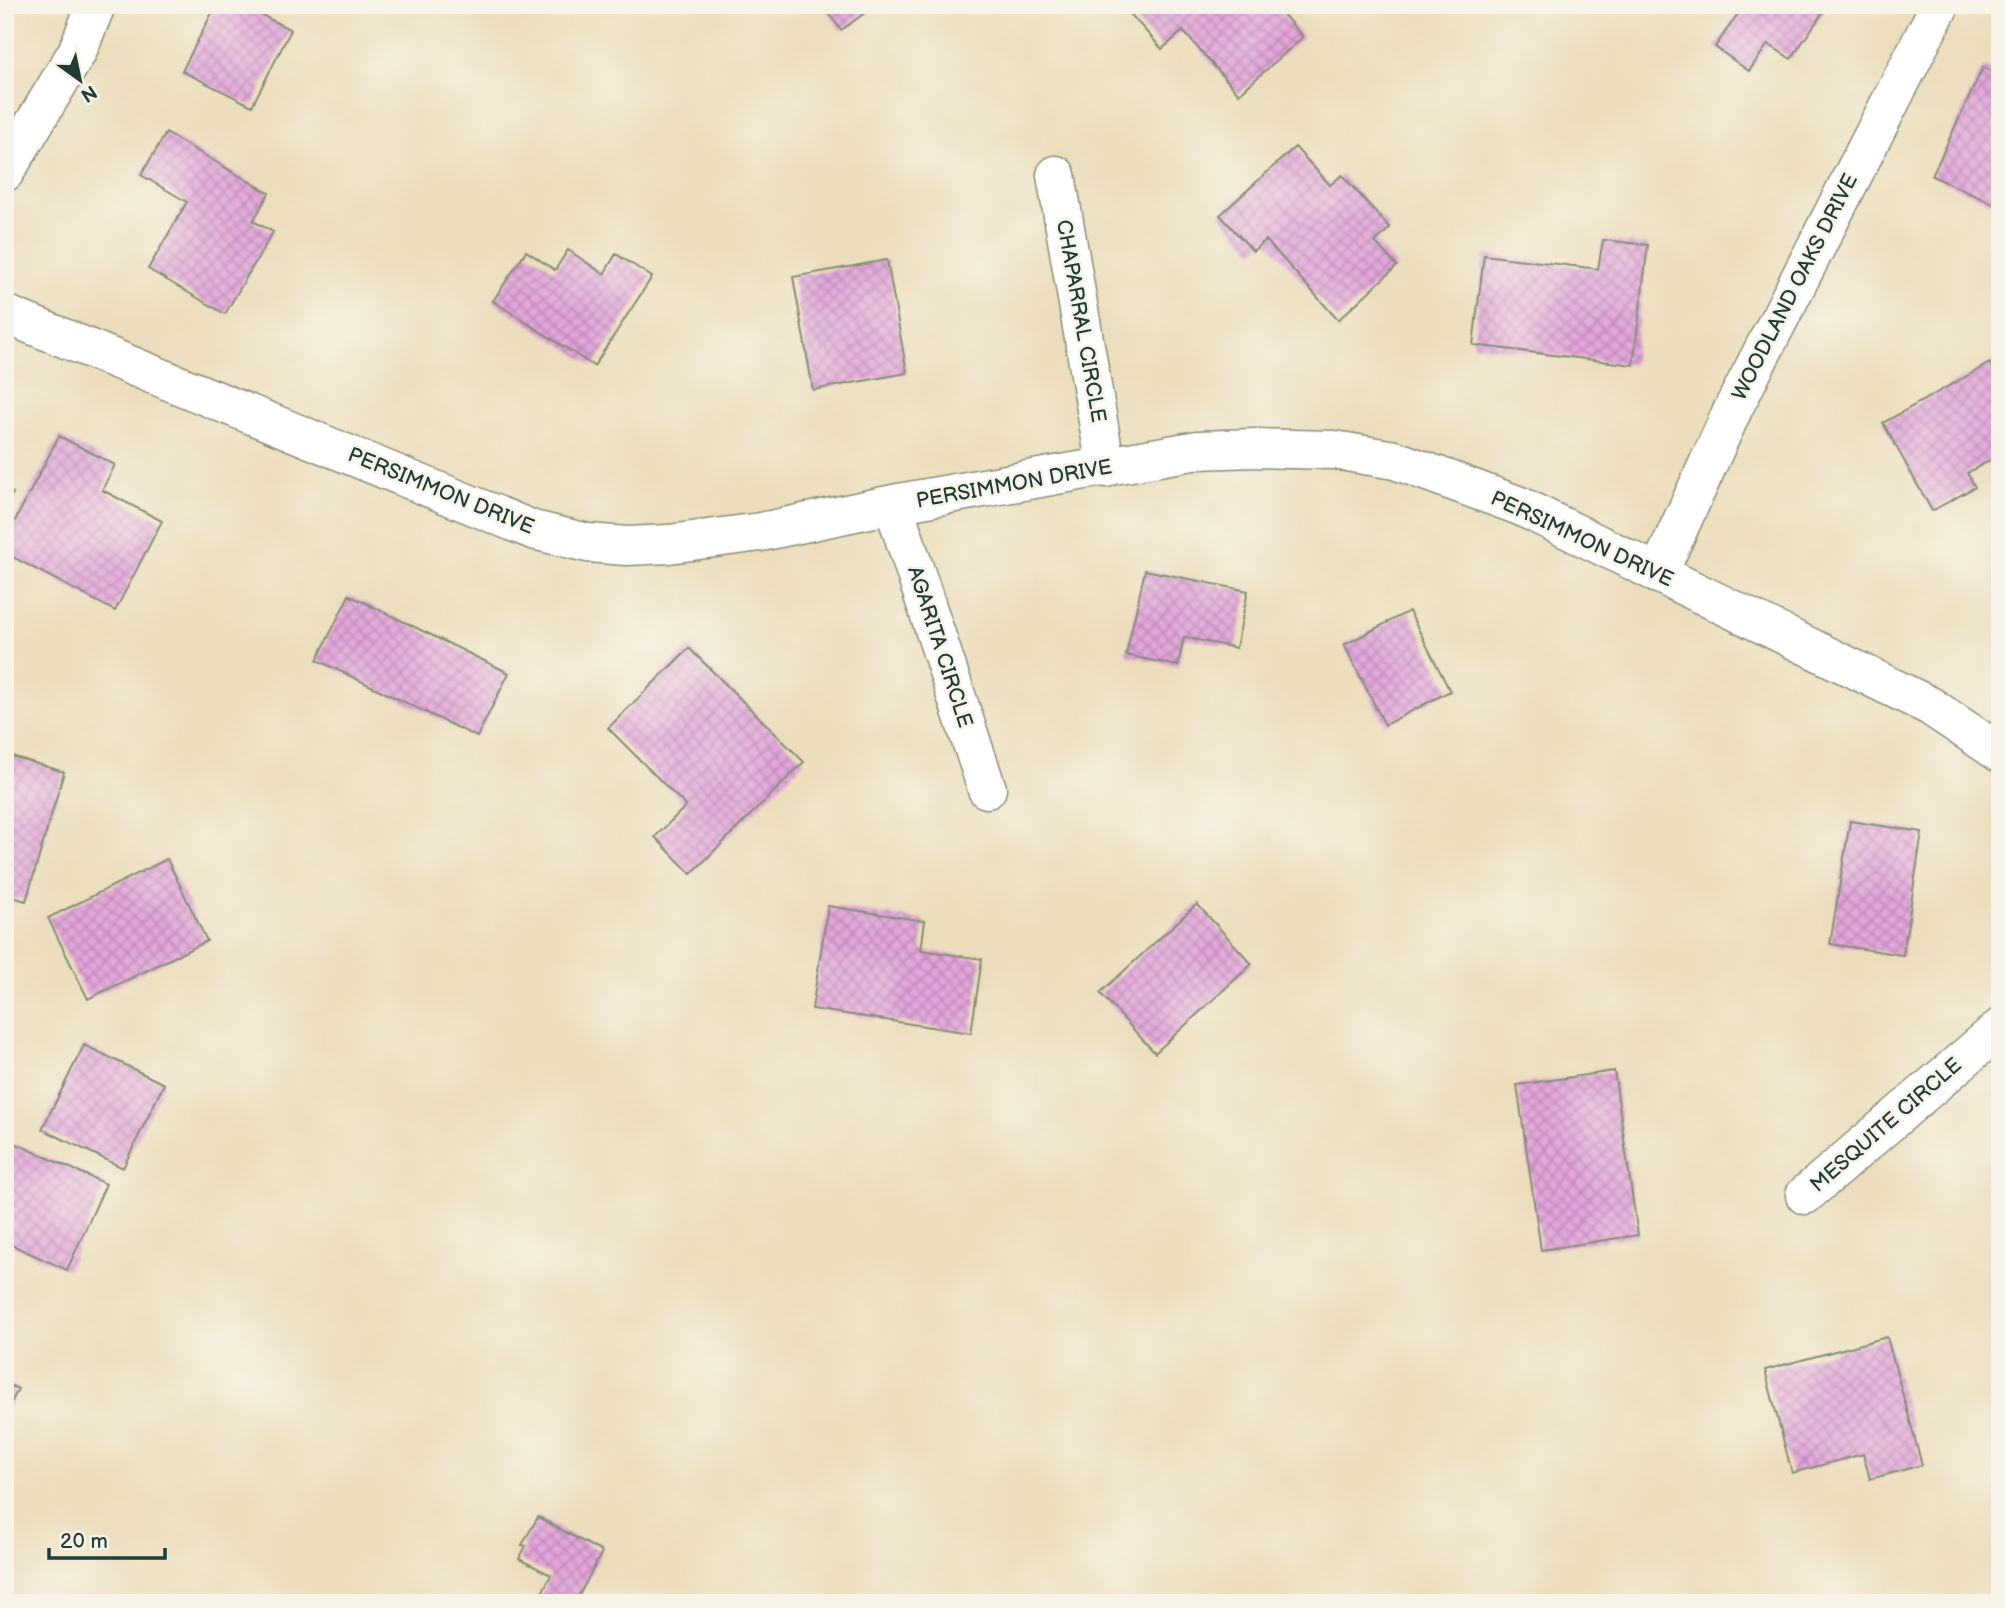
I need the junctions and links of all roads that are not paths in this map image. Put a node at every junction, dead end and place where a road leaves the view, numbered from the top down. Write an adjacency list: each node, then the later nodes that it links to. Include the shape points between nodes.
1 (96, 5): 3 (street, via 77,52)
2 (1940, 5): 8 (street, WOODLAND OAKS DRIVE, via 1734,407)
3 (5, 172)
4 (1056, 175): 6 (street, CHAPARRAL CIRCLE)
5 (5, 314): 7 (street, PERSIMMON DRIVE, via 533,530 588,543 669,544 761,532)
6 (1106, 468): 7 (street, PERSIMMON DRIVE); 8 (street, PERSIMMON DRIVE, via 1198,450 1254,448 1334,450 1395,460 1520,506)
7 (893, 505): 10 (street, AGARITA CIRCLE)
8 (1658, 573): 9 (street, PERSIMMON DRIVE, via 1930,706)
9 (2000, 753)
10 (987, 789)
11 (2000, 1028): 12 (street, MESQUITE CIRCLE)
12 (1805, 1195)

